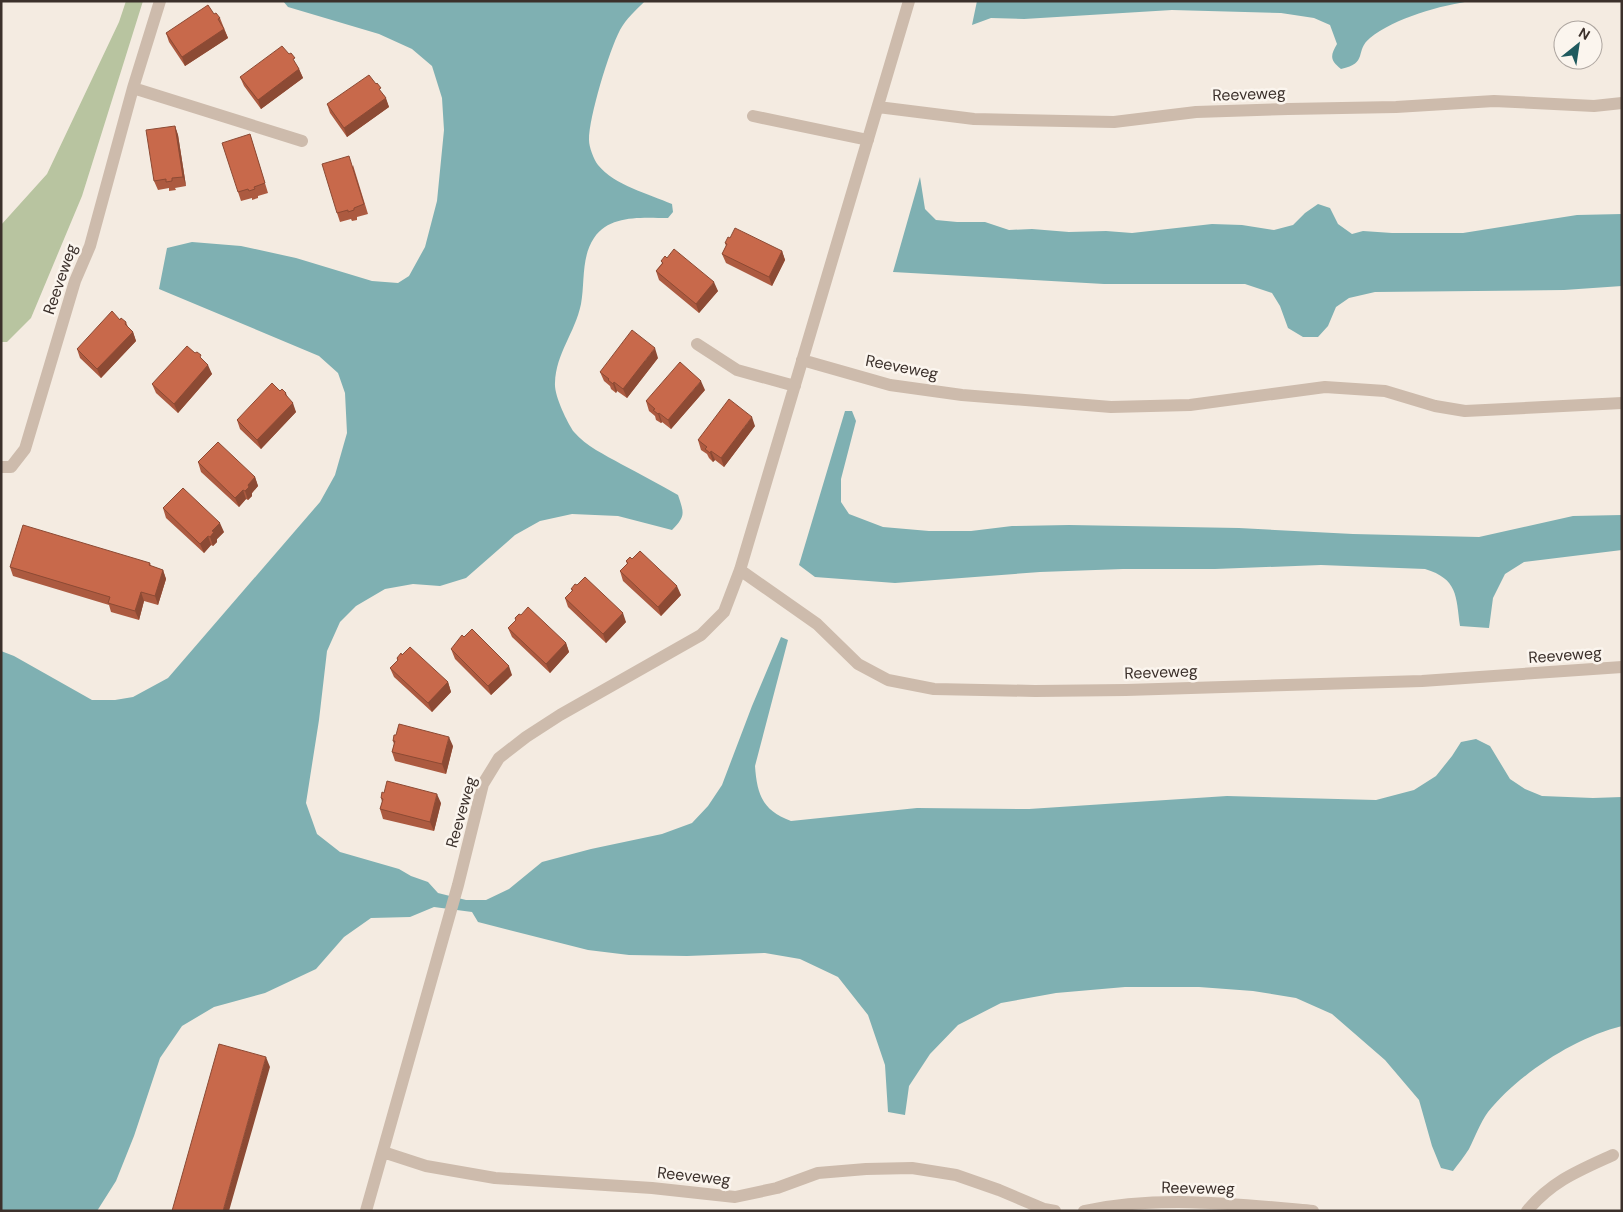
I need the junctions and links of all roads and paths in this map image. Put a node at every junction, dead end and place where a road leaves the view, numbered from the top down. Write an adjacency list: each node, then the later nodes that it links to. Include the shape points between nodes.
1 (160, 1): 3 (lane, Reeveweg)
2 (909, 1): 5 (lane, Reeveweg)
3 (133, 88): 8 (lane); 13 (lane, Reeveweg, via 90,246 75,281 24,450 11,467)
4 (1622, 103): 5 (lane, Reeveweg, via 1594,106 1494,101 1396,107 1269,109 1196,112 1114,122 974,119)
5 (878, 108): 7 (lane, Reeveweg)
6 (753, 116): 7 (lane)
7 (868, 140): 10 (lane, Reeveweg)
8 (302, 141)
9 (697, 344): 11 (lane, via 737,370)
10 (802, 360): 11 (lane, Reeveweg); 12 (lane, Reeveweg, via 890,385 962,395 1111,407 1190,405 1325,387 1385,391 1465,411)
11 (795, 386): 14 (lane, Reeveweg)
12 (1622, 404)
13 (1, 467)
14 (740, 570): 15 (lane, Reeveweg, via 817,624 858,664 888,680 934,689 1035,691 1422,681); 16 (lane, Reeveweg, via 724,612 701,635 560,715 499,758 483,784)
15 (1622, 667)
16 (383, 1152): 18 (lane, Reeveweg); 19 (lane, Reeveweg, via 426,1166 496,1178 735,1197 777,1188 818,1173 912,1168 956,1175)
17 (1613, 1155): 22 (lane, via 1564,1178 1538,1197)
18 (366, 1211)
19 (1055, 1211)
20 (1084, 1211): 21 (lane, Reeveweg, via 1107,1206 1203,1202)
21 (1313, 1211)
22 (1527, 1211)

